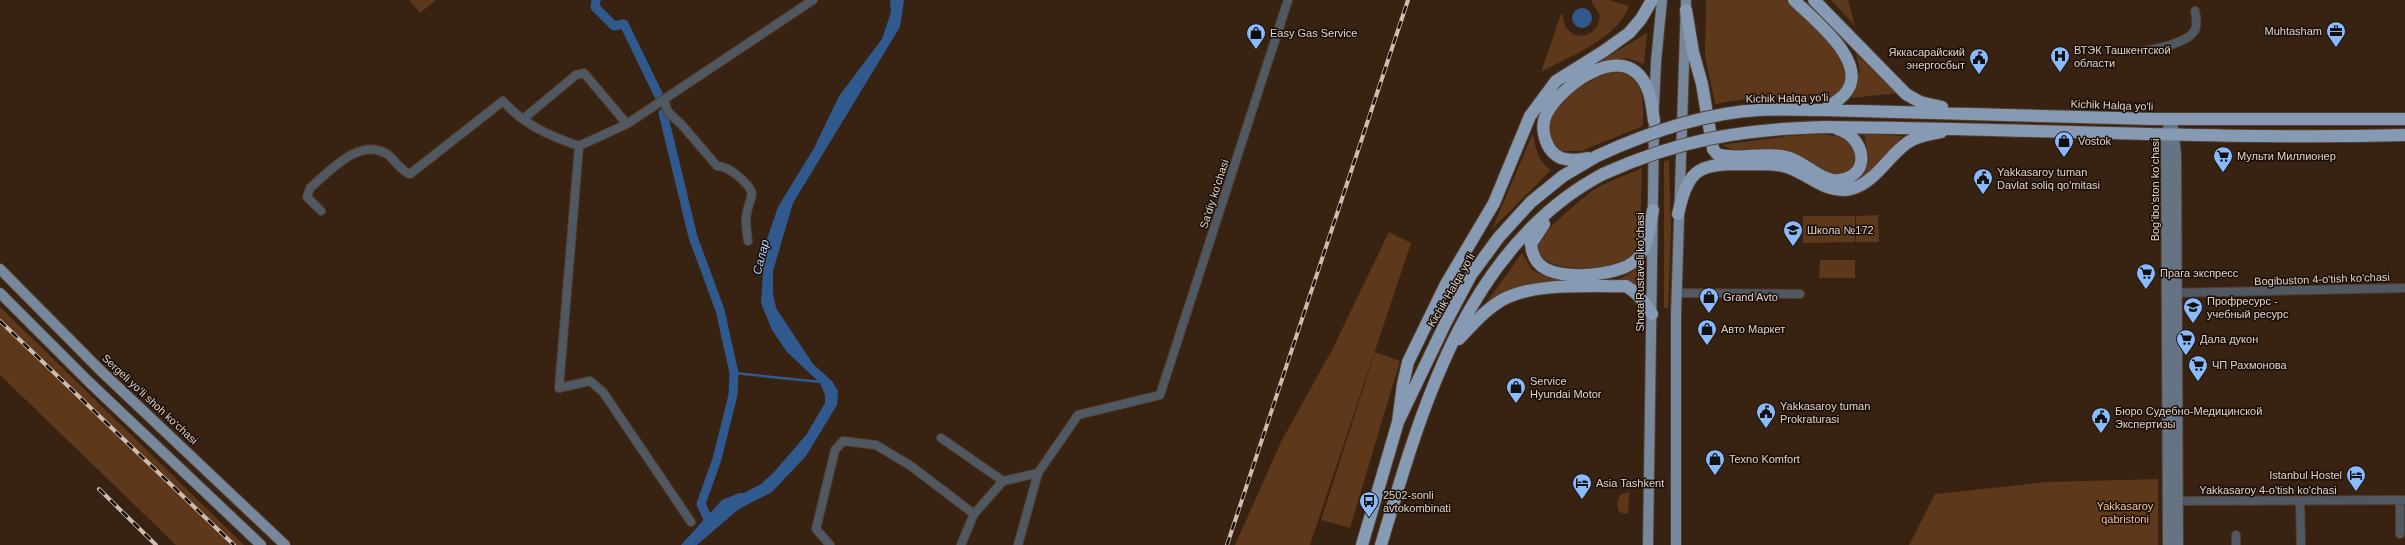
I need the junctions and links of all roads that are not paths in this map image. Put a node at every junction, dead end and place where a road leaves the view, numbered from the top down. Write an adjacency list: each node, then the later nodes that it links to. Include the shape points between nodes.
1 (813, 0): 10 (street)
2 (1288, 0): 39 (street, Sa'diy ko'chasi, via 1160,395 1078,415)
3 (1652, 0): 37 (highway, via 1629,33 1604,52 1556,81 1530,116 1494,203 1446,284 1408,362)
4 (1662, 0): 16 (main road, Shota Rustaveli ko'chasi)
5 (1794, 0): 11 (highway, via 1841,48 1851,66 1852,78 1847,92)
6 (1814, 0): 12 (highway, via 1880,69 1915,100 1932,106)
7 (1686, 5): 18 (highway, via 1693,52 1715,152 1722,155 1786,157 1834,180 1851,177 1861,162 1857,142 1845,131); 27 (main road)
8 (2195, 11): 9 (street, via 2197,24 2188,37 2158,49)
9 (2141, 51)
10 (664, 100): 17 (street); 28 (street, via 668,112 717,166 734,173 750,187 753,196 746,218)
11 (1824, 110): 12 (highway, Kichik Halqa yo'li); 23 (highway, Kichik Halqa yo'li, bridge, via 1759,110 1715,117 1648,135)
12 (2010, 114): 14 (highway, Kichik Halqa yo'li)
13 (523, 119): 17 (street, via 576,75 584,73); 22 (street, via 545,134); 26 (street, via 502,100 409,175 382,151 370,149 357,152 310,188 307,196)
14 (2171, 119): 15 (highway, Kichik Halqa yo'li); 20 (street, Bogʻiboʻston koʻchasi)
15 (2405, 119)
16 (1654, 121): 23 (highway, via 1647,87 1643,79 1630,68 1608,67 1583,76 1553,103 1546,114 1544,131 1551,150 1562,158 1575,160); 25 (main road, Shota Rustaveli ko'chasi)
17 (627, 124): 22 (street)
18 (1824, 127): 19 (highway); 24 (highway, bridge, via 1760,130 1709,138 1653,152 1603,174)
19 (1966, 128): 20 (highway); 27 (highway, via 1910,141 1863,184 1847,190 1829,188 1784,166 1711,165 1689,180)
20 (2171, 134): 21 (highway); 33 (street, Bogʻiboʻston koʻchasi)
21 (2405, 135)
22 (579, 146): 45 (street, via 559,388 590,382 603,392)
23 (1597, 156): 37 (highway, Kichik Halqa yo'li, via 1563,176 1531,202 1483,259 1446,322)
24 (1564, 197): 25 (highway, via 1531,244 1534,258 1539,264 1556,273 1600,273 1627,267 1641,252); 36 (highway, via 1496,267)
25 (1653, 210): 35 (main road, Shota Rustaveli ko'chasi)
26 (321, 211)
27 (1678, 214): 32 (main road)
28 (748, 241)
29 (0, 269): 49 (main road, Sergeli yo‘li shoh ko‘chasi, via 102,371)
30 (2405, 288): 33 (street, Bogibuston 4-o'tish ko'chasi)
31 (0, 293): 48 (main road)
32 (1676, 293): 34 (street); 56 (main road)
33 (2172, 293): 43 (street, Bogʻiboʻston koʻchasi); 57 (street, Bogʻiboʻston koʻchasi)
34 (1800, 294)
35 (1652, 314): 36 (highway, via 1645,301 1626,286 1535,290 1510,297 1497,304 1473,324); 55 (main road, Shota Rustaveli ko'chasi)
36 (1449, 350): 54 (highway, via 1415,432)
37 (1398, 422): 53 (highway, Kichik Halqa yo'li)
38 (941, 438): 40 (street)
39 (1038, 473): 40 (street); 52 (street)
40 (1003, 481): 44 (street)
41 (2402, 500): 42 (street, Yakkasaroy 4-o'tish ko'chasi); 46 (street)
42 (2300, 501): 43 (street, Yakkasaroy 4-o'tish ko'chasi); 60 (street)
43 (2178, 502): 58 (street, Bogʻiboʻston koʻchasi)
44 (974, 514): 50 (street, via 911,466 876,445 843,441 835,450 816,529); 51 (street)
45 (690, 522)
46 (2400, 534)
47 (2236, 535): 59 (street)
48 (261, 545)
49 (285, 545)
50 (830, 545)
51 (961, 545)
52 (1018, 545)
53 (1362, 545)
54 (1381, 545)
55 (1648, 545)
56 (1676, 545)
57 (2168, 545)
58 (2178, 545)
59 (2236, 545)
60 (2301, 545)

